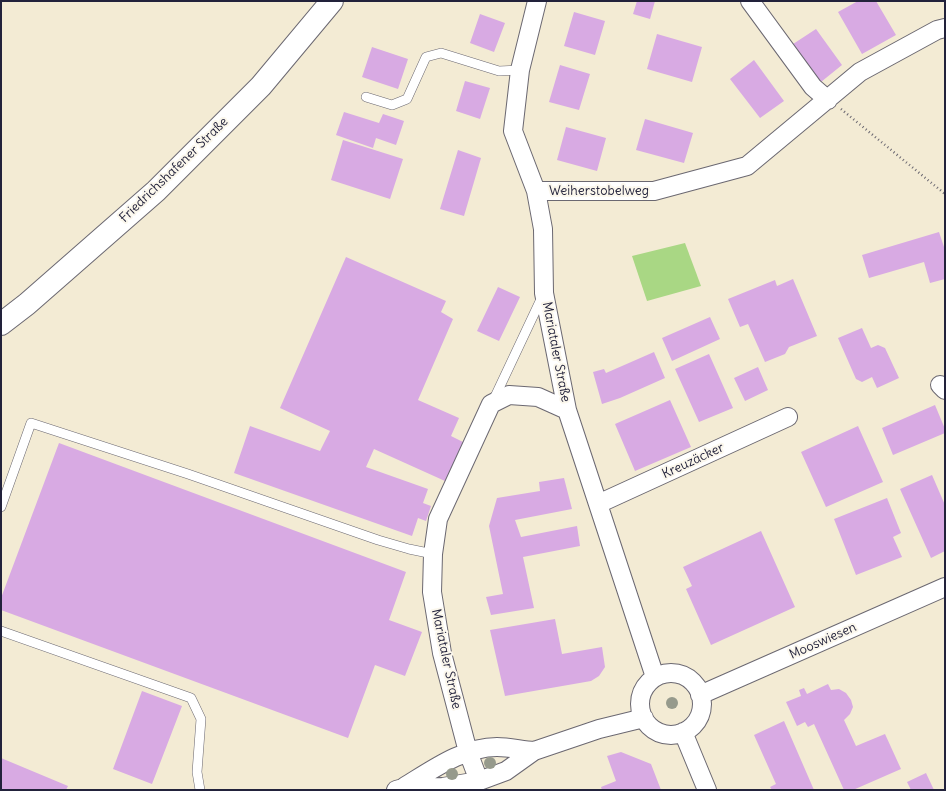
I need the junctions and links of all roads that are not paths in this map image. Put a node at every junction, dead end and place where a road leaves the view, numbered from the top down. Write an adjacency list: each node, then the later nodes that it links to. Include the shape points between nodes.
1 (332, 1): 10 (main road, Friedrichshafener Straße, via 261,86 156,191)
2 (537, 1): 5 (street, Mariataler Straße)
3 (750, 1): 7 (street, via 813,88)
4 (945, 28): 7 (street, Weiherstobelweg, via 860,72)
5 (520, 70): 6 (lane, via 499,71 441,53 426,57 407,99 392,105); 8 (street, Mariataler Straße, via 513,131)
6 (366, 97)
7 (828, 100): 8 (street, Weiherstobelweg, via 747,166 654,191)
8 (536, 191): 9 (street, Mariataler Straße, via 543,229)
9 (544, 293): 11 (lane); 12 (street, Mariataler Straße)
10 (1, 324)
11 (491, 404): 12 (street, Mariataler Straße, via 509,395 538,398); 16 (street, Mariataler Straße, via 438,519)
12 (568, 410): 14 (street)
13 (788, 417): 14 (street, Kreuzäcker)
14 (598, 504): 19 (street)
15 (1, 507): 16 (lane, via 31,423 378,540)
16 (433, 554): 24 (street, Mariataler Straße, via 432,592 442,653)
17 (945, 587): 20 (street, Mooswiesen)
18 (1, 631): 27 (lane, via 191,698 200,719 197,772)
19 (655, 678): 20 (street, via 668,673 682,675 697,687); 21 (street, via 643,691 641,709)
20 (700, 695): 22 (street, via 702,704 698,717 690,728)
21 (644, 718): 22 (street, via 656,731 665,734); 23 (street, via 599,729)
22 (682, 732): 28 (street)
23 (534, 751): 24 (street, via 496,747); 25 (street, via 506,771)
24 (468, 752): 25 (street); 26 (street)
25 (479, 781): 26 (street, via 443,787)
26 (399, 789)
27 (200, 790)
28 (707, 790)

